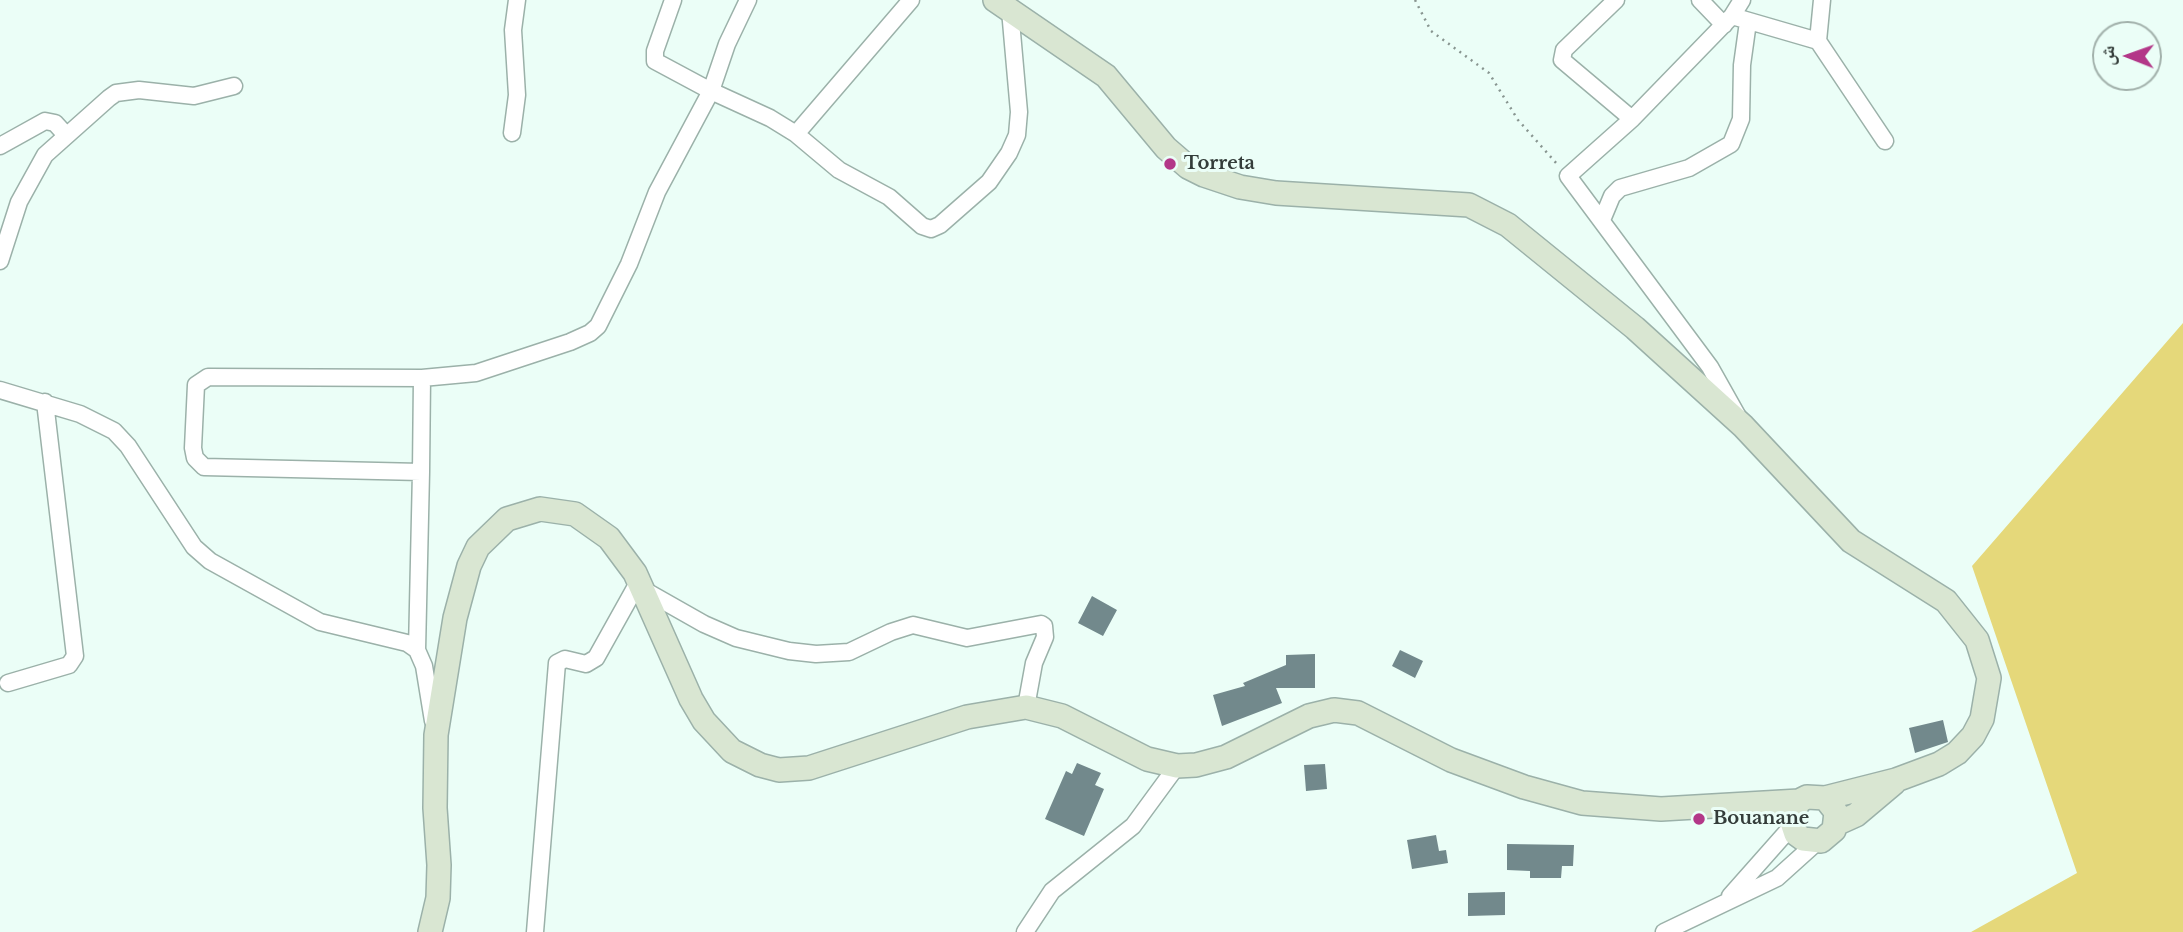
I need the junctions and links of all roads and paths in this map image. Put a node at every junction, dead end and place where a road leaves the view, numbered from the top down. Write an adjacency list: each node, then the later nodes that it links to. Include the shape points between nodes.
1 (517, 0): 16 (street, via 513,30 517,95)
2 (673, 0): 14 (street, via 655,61)
3 (748, 0): 14 (street)
4 (911, 0): 18 (street)
5 (1415, 0): 21 (path, via 1425,24 1437,36 1485,68 1518,120)
6 (1616, 0): 15 (street, via 1564,50 1562,60)
7 (1700, 0): 11 (street)
8 (1742, 0): 11 (street)
9 (1822, 0): 12 (street)
10 (1003, 5): 18 (street, via 1019,111 1014,144 982,190 935,228 922,226 889,197 839,170); 28 (street, via 1107,76 1166,148 1204,175 1261,191 1446,202 1487,212 1561,266)
11 (1735, 21): 12 (street); 15 (street); 22 (street, via 1742,65 1741,119 1731,144 1689,168 1620,188)
12 (1818, 41): 19 (street)
13 (234, 86): 17 (street, via 194,96 139,90 117,93)
14 (711, 91): 18 (street); 24 (street, via 657,192 598,326 581,338 476,373)
15 (1632, 119): 21 (street)
16 (512, 133)
17 (65, 134): 20 (street, via 55,123 45,121); 23 (street, via 45,155 19,202)
18 (796, 134)
19 (1885, 141)
20 (0, 146)
21 (1568, 176): 22 (street)
22 (1602, 220): 28 (street, via 1710,367)
23 (0, 261)
24 (422, 377): 29 (street); 29 (street, via 203,378 196,385 193,448 199,463 211,469)
25 (0, 381): 26 (street)
26 (0, 390): 27 (street)
27 (45, 402): 31 (street, via 114,431 194,547 210,561 320,622 407,643); 32 (street, via 75,656 69,665)
28 (1742, 426): 36 (street, via 1844,535 1947,601 1977,640 1989,687 1973,737 1939,764)
29 (421, 472): 31 (street)
30 (641, 585): 33 (street, via 704,721 732,751 760,765 779,770 809,768 967,717); 33 (street, via 736,638 816,654 849,652 913,625 967,638 1041,624 1045,637 1034,663); 34 (street, via 610,538 575,514 555,509 525,511 492,530 469,566 455,618); 43 (street, via 596,658 586,664 565,659 557,663)
31 (417, 650): 34 (street)
32 (8, 683)
33 (1027, 707): 35 (street, via 1062,716 1147,759)
34 (436, 735): 42 (street, via 438,898)
35 (1177, 766): 38 (street, via 1212,762 1308,716 1345,710 1451,760 1567,799 1636,808 1762,804); 44 (street, via 1133,826 1052,891)
36 (1896, 780): 37 (street); 39 (street, via 1856,815)
37 (1825, 798): 38 (street, via 1807,797); 39 (street, via 1836,812)
38 (1794, 815): 40 (street, via 1803,839); 41 (street)
39 (1836, 824): 40 (street, via 1829,837)
40 (1817, 842): 41 (street, via 1777,878)
41 (1721, 906): 45 (street)
42 (430, 932)
43 (535, 932)
44 (1025, 932)
45 (1664, 932)

